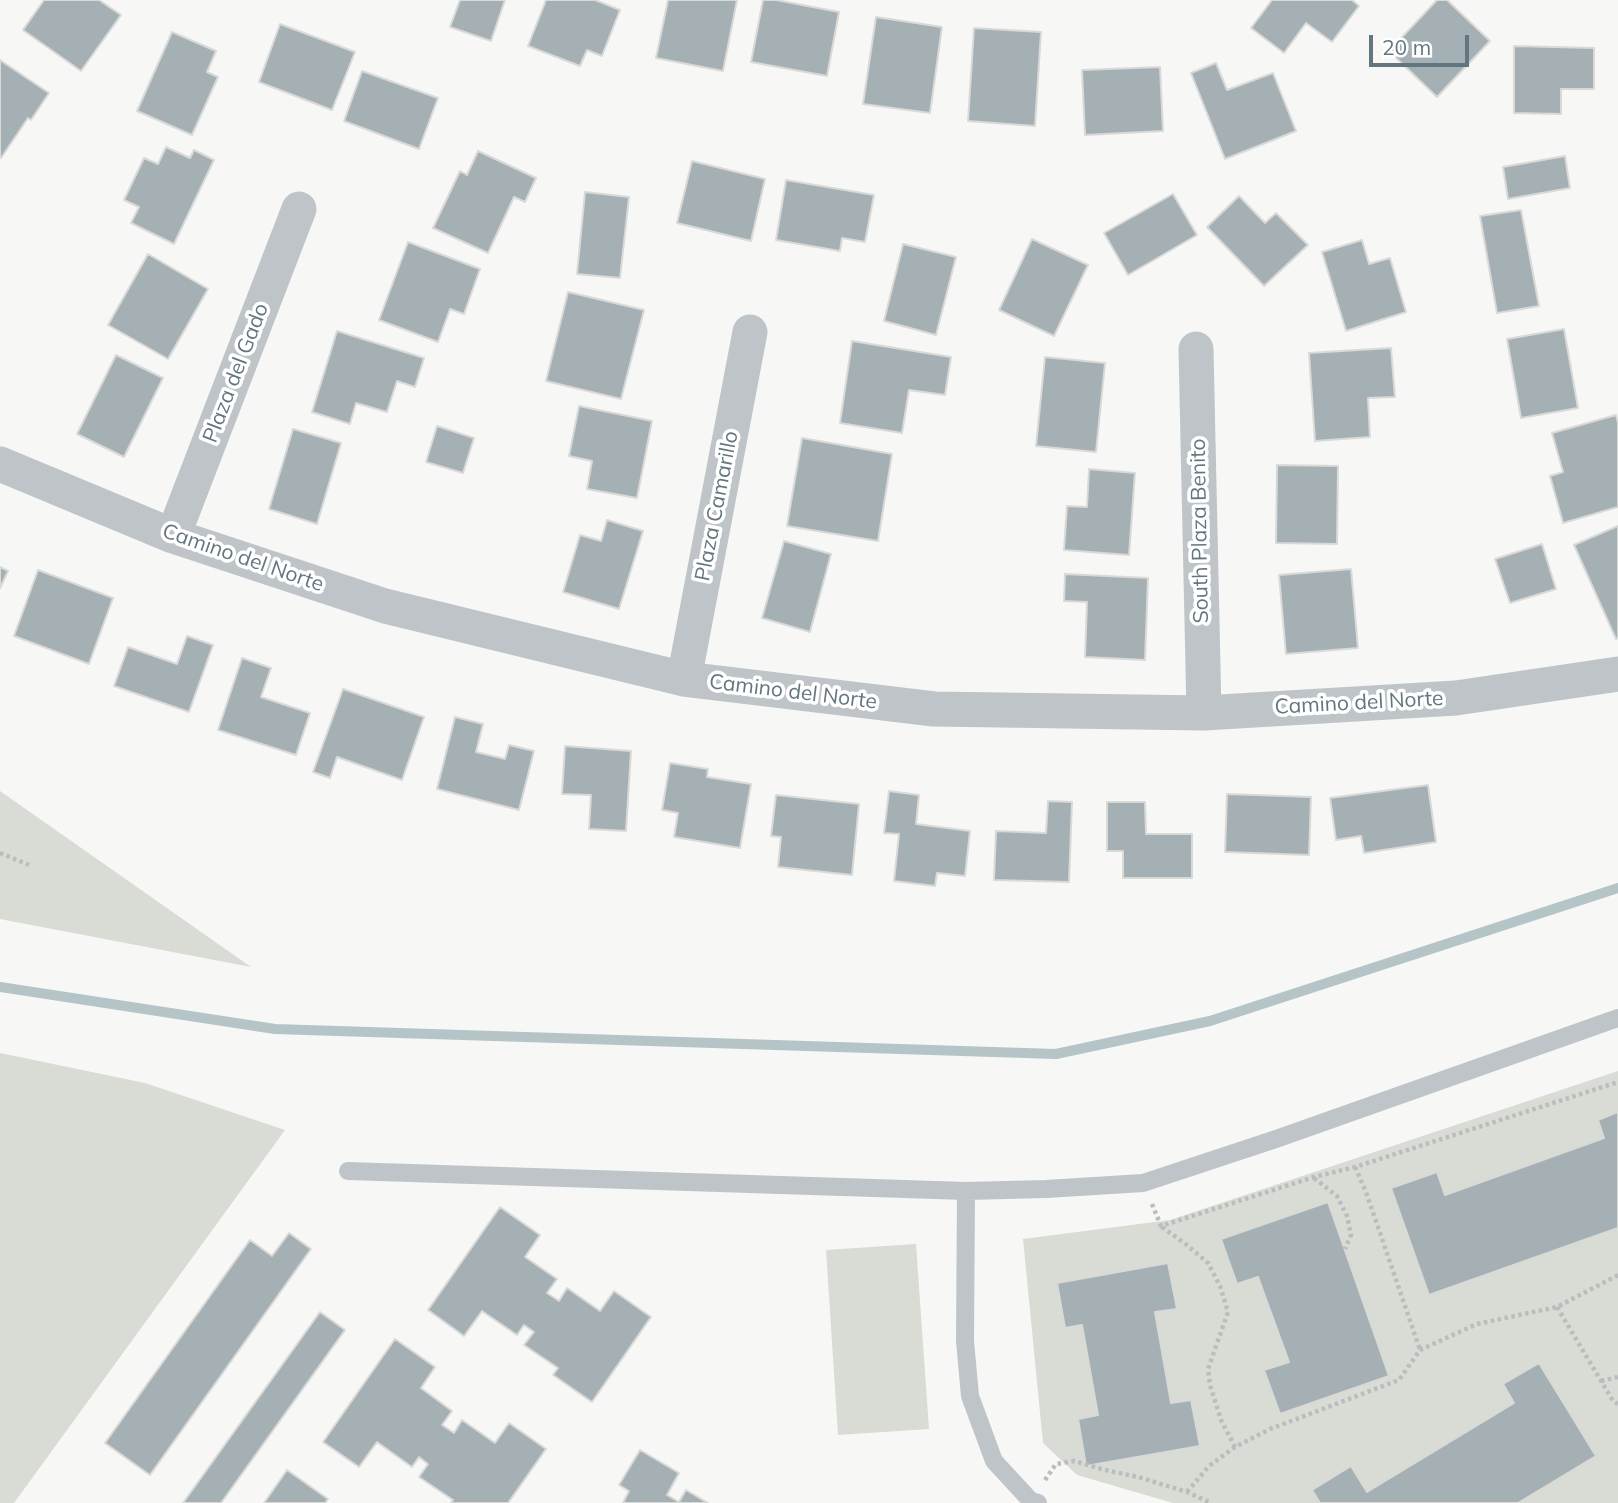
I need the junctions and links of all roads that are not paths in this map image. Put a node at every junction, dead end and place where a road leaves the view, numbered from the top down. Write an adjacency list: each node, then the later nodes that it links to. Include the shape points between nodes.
1 (299, 209): 5 (street, Plaza del Gado)
2 (750, 332): 7 (street, Plaza Camarillo)
3 (1196, 349): 8 (street, South Plaza Benito)
4 (0, 464): 5 (street, Camino del Norte)
5 (173, 536): 7 (street, Camino del Norte, via 385,606)
6 (1618, 674): 8 (street, Camino del Norte, via 1456,698)
7 (684, 679): 8 (street, Camino del Norte, via 934,709)
8 (1204, 713)
9 (1618, 1018): 11 (lane, via 1143,1183)
10 (348, 1171): 11 (lane)
11 (966, 1191): 12 (lane, via 965,1341 970,1396 994,1461)
12 (1032, 1502)

